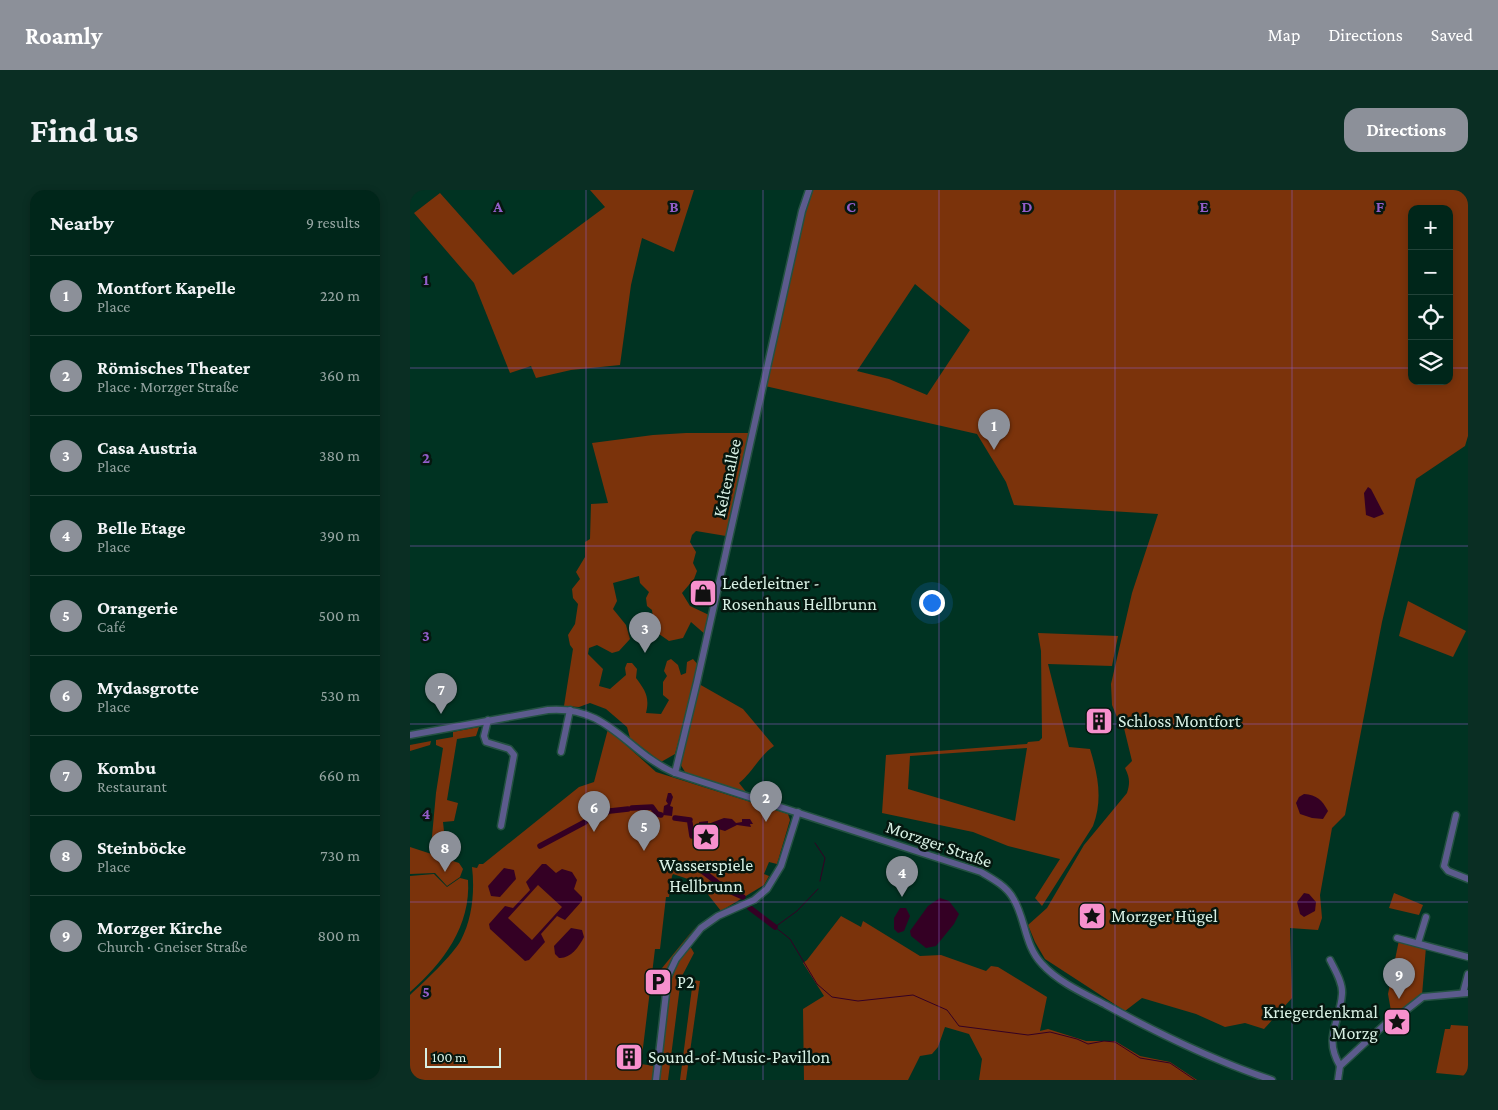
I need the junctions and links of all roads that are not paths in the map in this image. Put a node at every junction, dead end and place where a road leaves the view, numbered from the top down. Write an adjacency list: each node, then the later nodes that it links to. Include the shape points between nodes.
1 (809, 190): 6 (street, Keltenallee)
2 (570, 710): 3 (street, Morzger Straße, via 548,710); 5 (street); 6 (street, Morzger Straße, via 590,714 603,721 652,760)
3 (488, 720): 4 (street, Morzger Straße); 9 (street, via 484,736 486,742 509,749 514,755)
4 (410, 735)
5 (561, 752)
6 (675, 773): 7 (street, Morzger Straße)
7 (798, 812): 19 (street, via 781,866 767,889 754,900 718,916 701,928 672,966 668,976); 20 (street, Morzger Straße, via 987,875 1013,898 1032,950 1053,974 1121,1014 1193,1049)
8 (1456, 815): 10 (street, via 1444,866)
9 (502, 826)
10 (1468, 879)
11 (1426, 917): 13 (street)
12 (1398, 938): 13 (street)
13 (1418, 943): 14 (street)
14 (1468, 957)
15 (1330, 960): 18 (street, via 1342,993 1331,1039)
16 (1468, 974): 17 (street)
17 (1465, 993): 18 (street, via 1423,997 1393,1017)
18 (1340, 1066): 21 (street)
19 (656, 1080)
20 (1272, 1080)
21 (1338, 1080)

